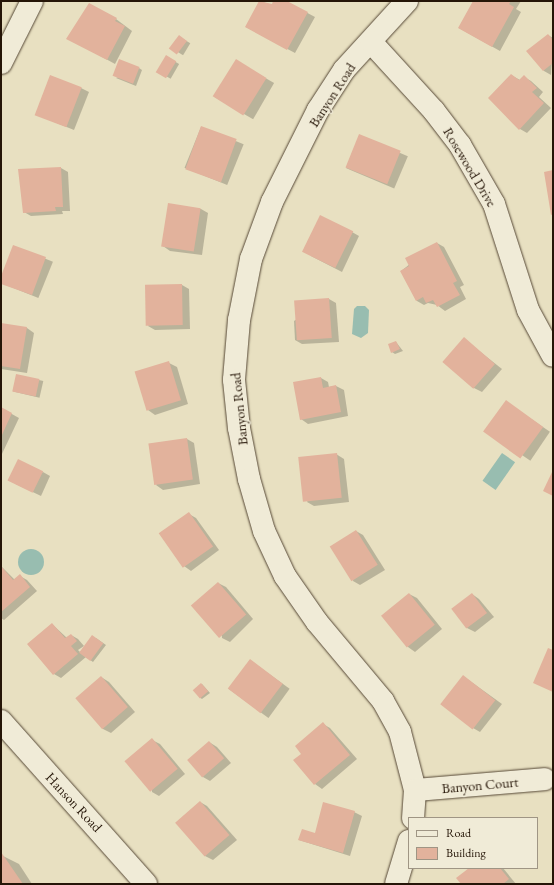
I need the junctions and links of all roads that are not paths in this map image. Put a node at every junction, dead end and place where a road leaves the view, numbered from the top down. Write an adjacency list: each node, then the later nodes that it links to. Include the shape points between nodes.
1 (32, 1): 4 (street)
2 (407, 1): 3 (street, Banyon Road)
3 (371, 42): 5 (street, Rosewood Drive, via 434,111 460,145 487,191 494,204 528,310); 8 (street, Banyon Road, via 344,70 318,110 272,202 251,259 239,320 234,380 239,428 249,479 264,531 285,576 348,661 383,701 400,732)
4 (1, 64)
5 (553, 356)
6 (1, 720): 11 (street, Hanson Road)
7 (546, 779): 8 (street, Banyon Court)
8 (415, 790): 9 (street, Banyon Road)
9 (413, 817)
10 (408, 844): 12 (street)
11 (146, 884)
12 (396, 884)

